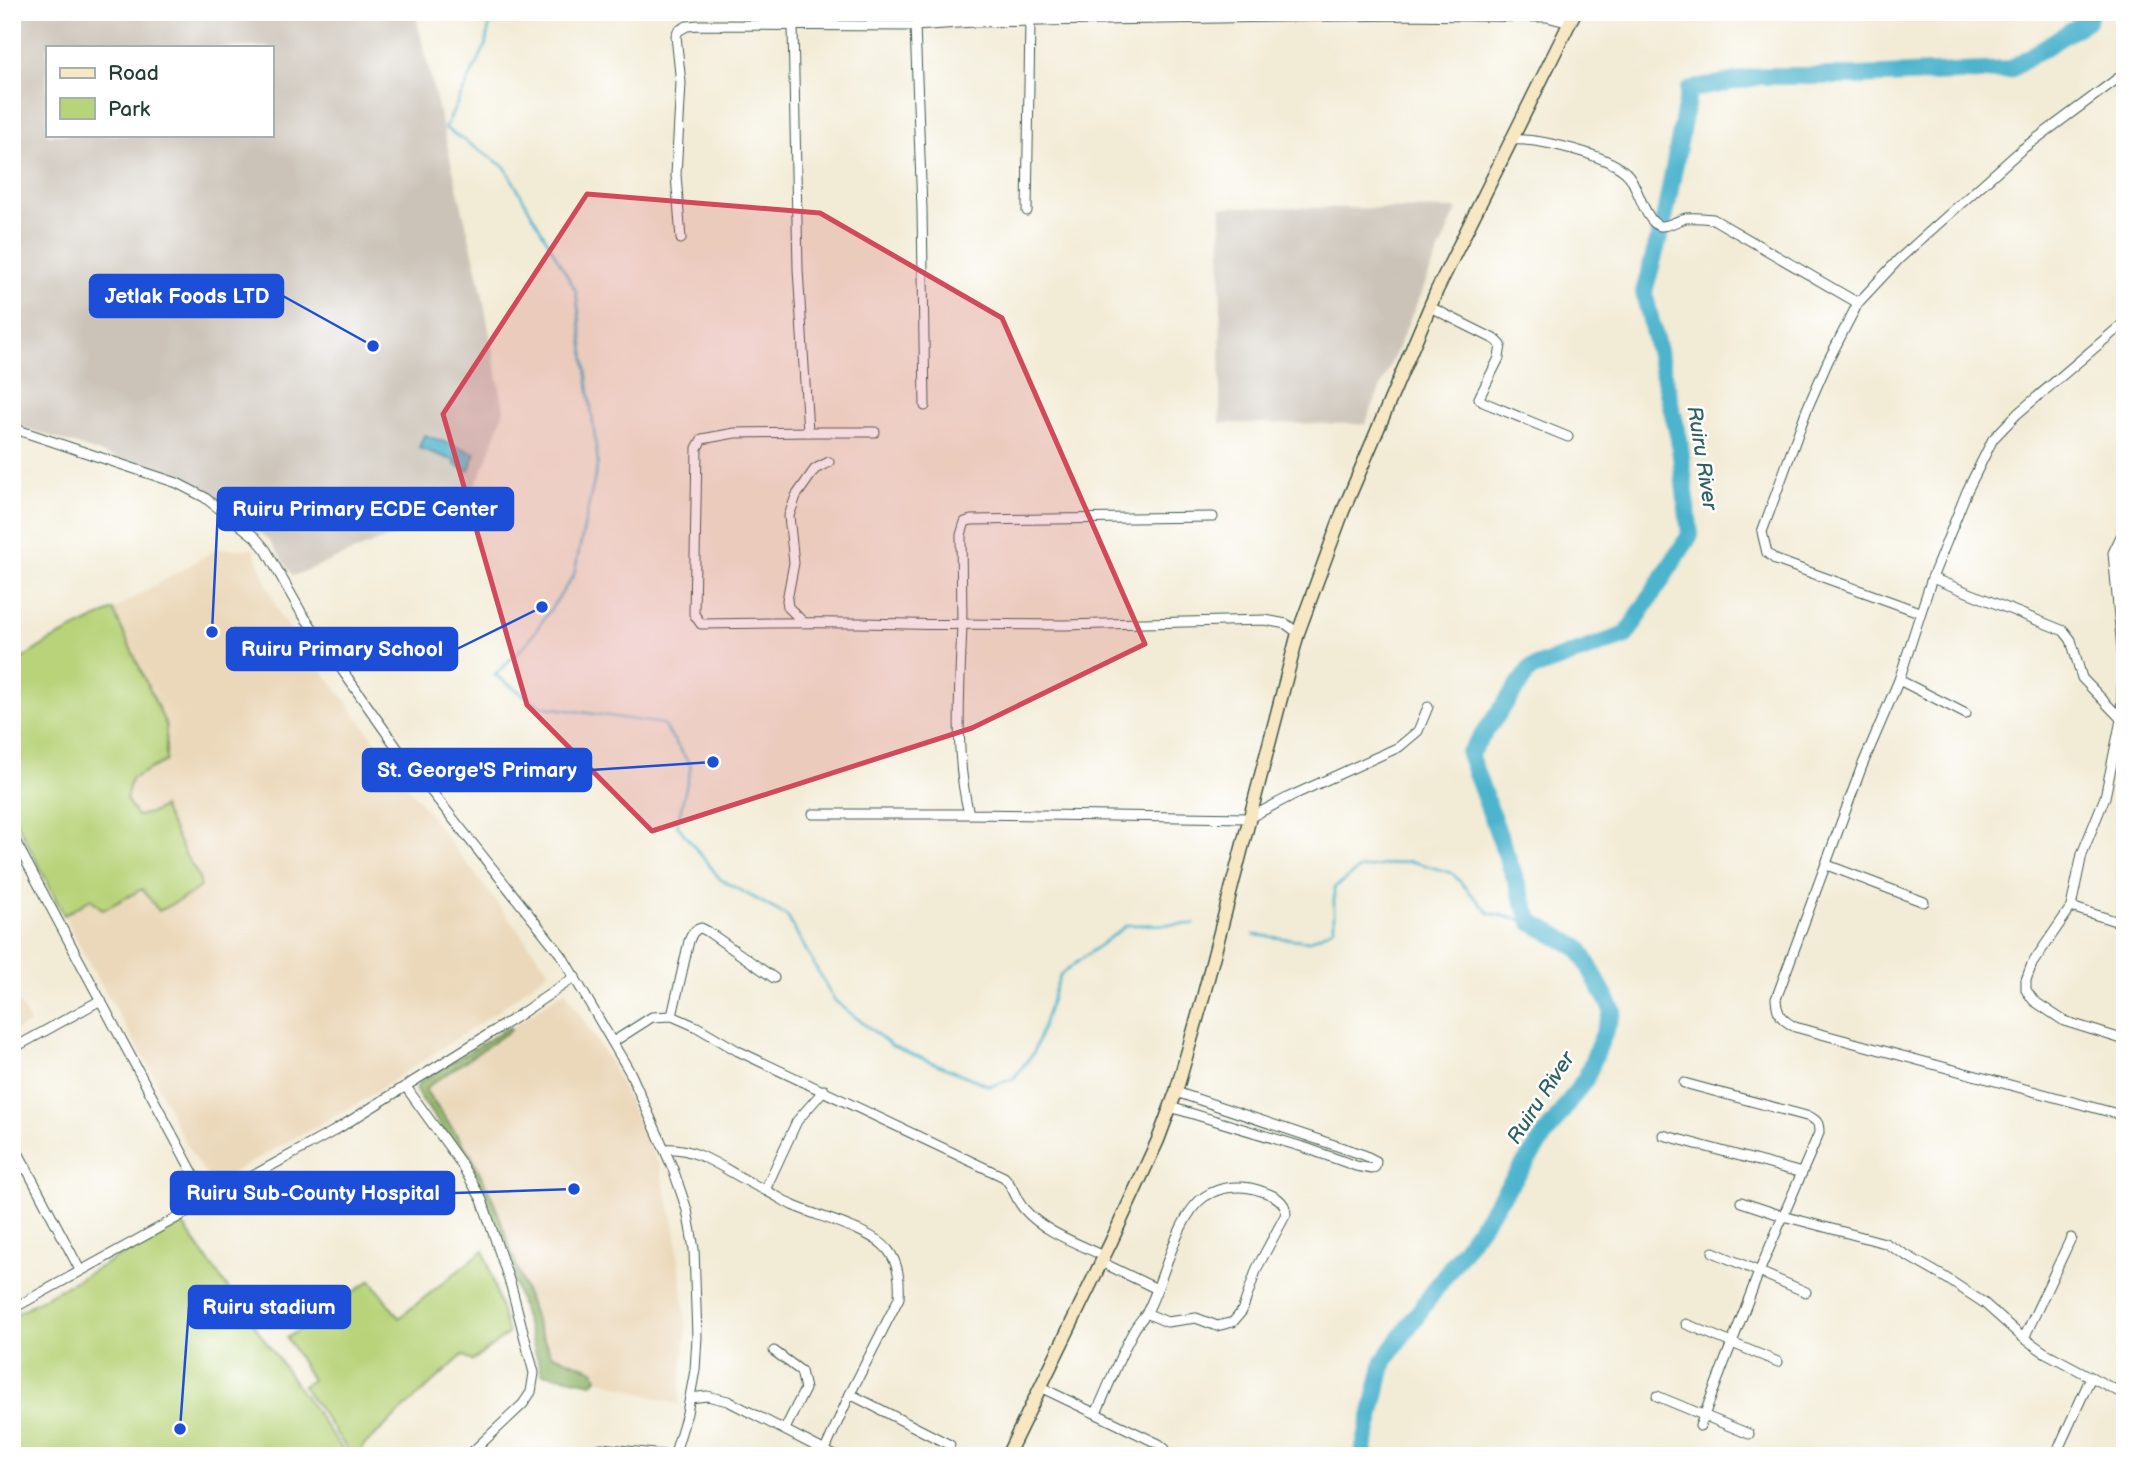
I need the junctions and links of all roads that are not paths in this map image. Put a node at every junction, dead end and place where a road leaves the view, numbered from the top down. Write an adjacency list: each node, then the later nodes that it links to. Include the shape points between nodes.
1 (1259, 14): 2 (street); 5 (street)
2 (1170, 15): 3 (street)
3 (1074, 16): 6 (street)
4 (974, 17): 6 (street); 7 (street)
5 (1573, 18): 10 (main road)
6 (1030, 21): 11 (street)
7 (915, 26): 8 (street); 16 (street)
8 (793, 27): 12 (street, via 699,25 678,31 681,83 676,175); 18 (street, via 798,269)
9 (2125, 73): 13 (street, via 2021,150 1899,259)
10 (1512, 140): 13 (street, via 1530,139 1611,161 1629,176 1650,218 1662,226 1686,218 1713,219); 14 (main road)
11 (1027, 211)
12 (681, 239)
13 (1858, 303): 25 (street, via 1802,421 1762,532 1763,544 1776,560)
14 (1430, 307): 20 (street, via 1501,345 1479,398 1483,402); 28 (main road, via 1343,511)
15 (2125, 322): 24 (street, via 1993,439)
16 (925, 406)
17 (12, 428): 41 (street, via 184,486 255,537 301,612 400,752 547,934)
18 (808, 432): 19 (street); 26 (street, via 710,436 697,448 694,614 701,624)
19 (876, 432)
20 (1568, 438)
21 (829, 462): 26 (street, via 815,469 796,496 789,516 794,563 787,600)
22 (1213, 517): 27 (street, via 965,522)
23 (2125, 528): 32 (street, via 2113,553 2123,660)
24 (1932, 578): 25 (street); 32 (street, via 2064,631 2071,640 2081,678)
25 (1919, 612): 29 (street)
26 (803, 622): 27 (street)
27 (961, 624): 28 (street, via 1265,620 1286,624); 34 (street, via 961,733)
28 (1298, 633): 35 (main road)
29 (1899, 680): 31 (street); 37 (street)
30 (1428, 707): 35 (street, via 1418,731 1399,747)
31 (1966, 713)
32 (2123, 721): 39 (street, via 2105,797 2082,854)
33 (813, 814): 34 (street)
34 (969, 814): 35 (street)
35 (1249, 818): 51 (main road)
36 (12, 835): 43 (street)
37 (1827, 865): 38 (street); 54 (street, via 1779,988 1777,1011 1783,1020 1795,1027)
38 (1924, 902)
39 (2071, 907): 40 (street); 45 (street, via 2032,964 2026,989 2034,1001 2064,1021)
40 (2125, 924)
41 (575, 977): 46 (street); 49 (street)
42 (774, 978): 44 (street, via 707,931 697,929 689,941)
43 (101, 1000): 47 (street); 63 (street)
44 (672, 1016): 46 (street, via 652,1017); 50 (street)
45 (2125, 1040)
46 (613, 1042): 58 (street)
47 (12, 1048)
48 (1684, 1083): 60 (street, via 1817,1120 1819,1133)
49 (406, 1087): 63 (street); 94 (street, via 482,1200 512,1286 534,1373 531,1392 523,1404)
50 (824, 1090): 62 (street, via 797,1121); 68 (street, via 1004,1177 1036,1220)
51 (1176, 1092): 52 (main road); 53 (street)
52 (1170, 1107): 55 (street); 68 (main road)
53 (1227, 1110): 55 (street); 55 (street, via 1371,1158 1375,1167 1356,1166)
54 (2125, 1115)
55 (1222, 1124)
56 (1663, 1135): 60 (street)
57 (12, 1141): 59 (street)
58 (665, 1149): 62 (street, via 690,1151); 86 (street, via 687,1210 694,1249 697,1337)
59 (26, 1167): 61 (street); 69 (street)
60 (1802, 1172): 65 (street)
61 (12, 1174)
62 (765, 1190): 83 (street, via 878,1240 895,1265 899,1298)
63 (208, 1201): 69 (street)
64 (1741, 1202): 65 (street)
65 (1783, 1216): 70 (street); 77 (street, via 1885,1243 1984,1303)
66 (2071, 1238): 77 (street)
67 (1713, 1252): 70 (street)
68 (1102, 1259): 71 (street); 82 (main road)
69 (80, 1270): 74 (street)
70 (1759, 1272): 72 (street); 78 (street)
71 (1155, 1288): 75 (street); 75 (street, via 1189,1216 1205,1196 1227,1187 1245,1187 1275,1196 1286,1208 1242,1311 1233,1322 1217,1326 1196,1318 1167,1322)
72 (1806, 1292)
73 (12, 1294): 74 (street)
74 (15, 1307)
75 (1146, 1313): 87 (street, via 1133,1331)
76 (1686, 1324): 78 (street)
77 (2024, 1338): 81 (street)
78 (1731, 1343): 80 (street); 88 (street)
79 (774, 1351): 90 (street, via 801,1371 805,1389)
80 (1778, 1362)
81 (2091, 1377): 84 (street); 100 (street)
82 (1040, 1387): 87 (street); 98 (main road)
83 (850, 1394): 92 (street); 93 (street)
84 (2125, 1395)
85 (1657, 1396): 88 (street)
86 (690, 1398): 90 (street, via 716,1397); 96 (street)
87 (1096, 1413): 99 (street, via 1159,1444)
88 (1704, 1415): 89 (street); 91 (street)
89 (1700, 1426)
90 (785, 1429): 93 (street)
91 (1749, 1434)
92 (950, 1445)
93 (825, 1450): 97 (street)
94 (468, 1456)
95 (568, 1456): 96 (street, via 601,1448)
96 (673, 1456)
97 (835, 1456)
98 (1007, 1456)
99 (1166, 1456)
100 (2055, 1456)

